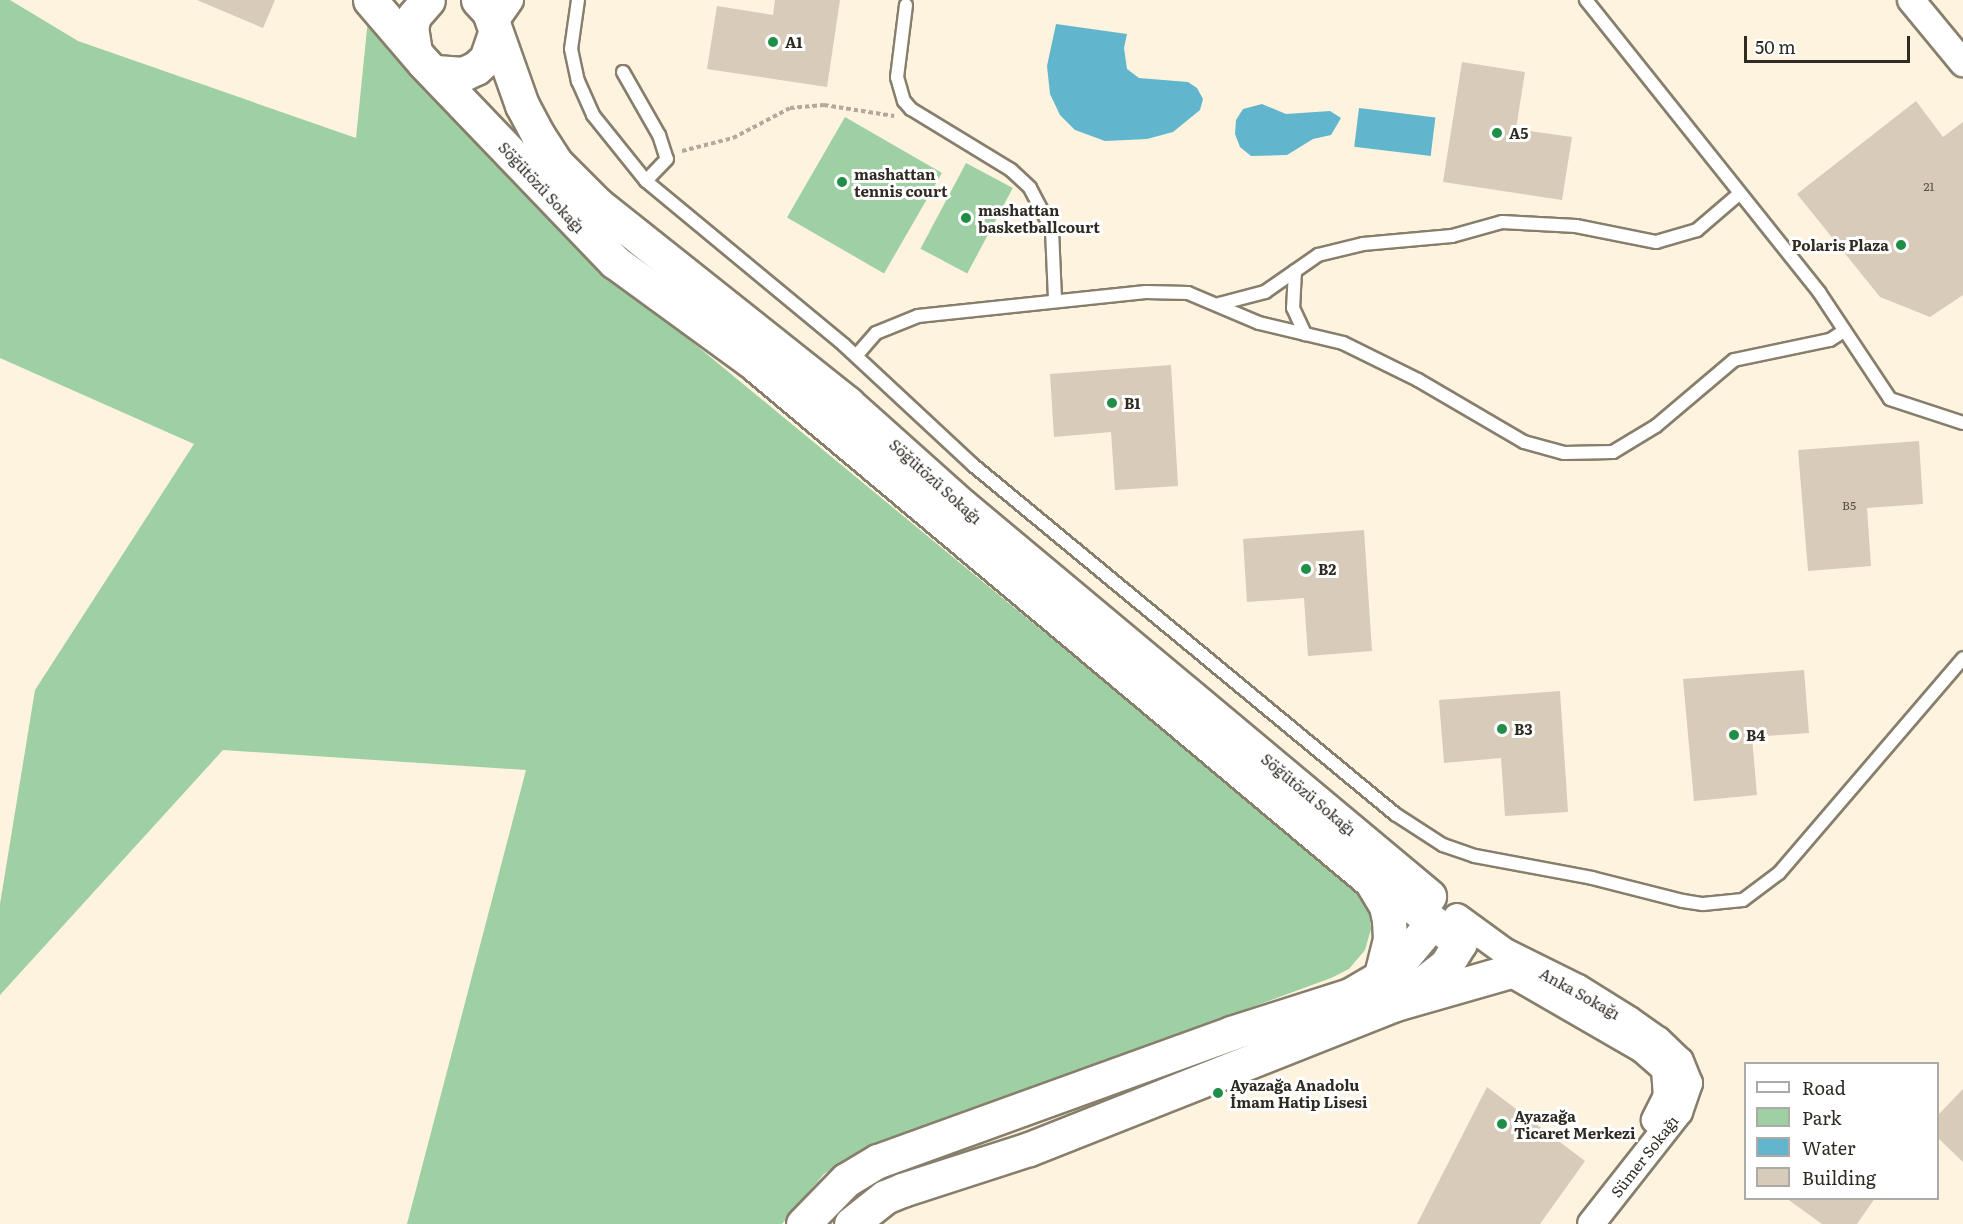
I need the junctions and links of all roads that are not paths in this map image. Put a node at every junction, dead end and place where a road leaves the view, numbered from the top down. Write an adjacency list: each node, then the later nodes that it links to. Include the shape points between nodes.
1 (370, 0): 9 (street, Söğütözü Sokağı)
2 (428, 0): 9 (street, via 414,16 411,28)
3 (578, 0): 11 (lane, via 571,49 578,81 593,115)
4 (1586, 0): 12 (lane)
5 (1911, 0): 8 (street)
6 (906, 5): 14 (lane, via 897,77 911,110 1011,170 1030,188 1052,230)
7 (494, 14): 9 (street, via 486,59 476,68 449,75); 22 (street, Söğütözü Sokağı, via 522,105 538,135 556,163 597,204 847,403)
8 (1959, 52)
9 (425, 62): 21 (street, Söğütözü Sokağı, via 615,262 751,361 850,442)
10 (623, 72): 11 (lane, via 659,135 667,159)
11 (646, 181): 18 (lane)
12 (1739, 194): 13 (lane, via 1697,230 1656,242 1576,226 1502,222 1452,236 1363,244 1318,255); 16 (lane, via 1819,292)
13 (1295, 271): 15 (lane, via 1265,292); 17 (lane, via 1293,308)
14 (1055, 300): 15 (lane, via 1146,292 1188,293); 18 (lane, via 918,316 876,333)
15 (1219, 304): 17 (lane, via 1259,322)
16 (1844, 331): 17 (lane, via 1830,340 1734,360 1656,426 1613,452 1564,453 1524,442 1418,380 1343,343); 19 (lane, via 1890,399)
17 (1305, 334)
18 (856, 356): 20 (lane, via 974,465 1395,814 1443,845 1475,856 1592,878 1693,903 1743,900 1779,873)
19 (1963, 423)
20 (1963, 658)
21 (1371, 881): 22 (street); 24 (street, via 1386,906 1389,920)
22 (1450, 928): 23 (street, Anka Sokağı); 24 (street, via 1405,958); 25 (street, Anka Sokağı, via 1477,936 1578,988 1658,1040 1680,1061)
23 (1507, 972): 24 (street); 25 (street, Anka Sokağı, via 1642,1049)
24 (1388, 992): 26 (street); 27 (street, via 1350,995 1231,1033 878,1161 846,1180)
25 (1679, 1084): 30 (street, Sümer Sokağı); 31 (street, Sümer Sokağı, via 1679,1112)
26 (956, 1175): 28 (street, via 885,1197); 29 (street)
27 (803, 1224)
28 (851, 1224)
29 (885, 1224)
30 (1574, 1224)
31 (1591, 1224)

